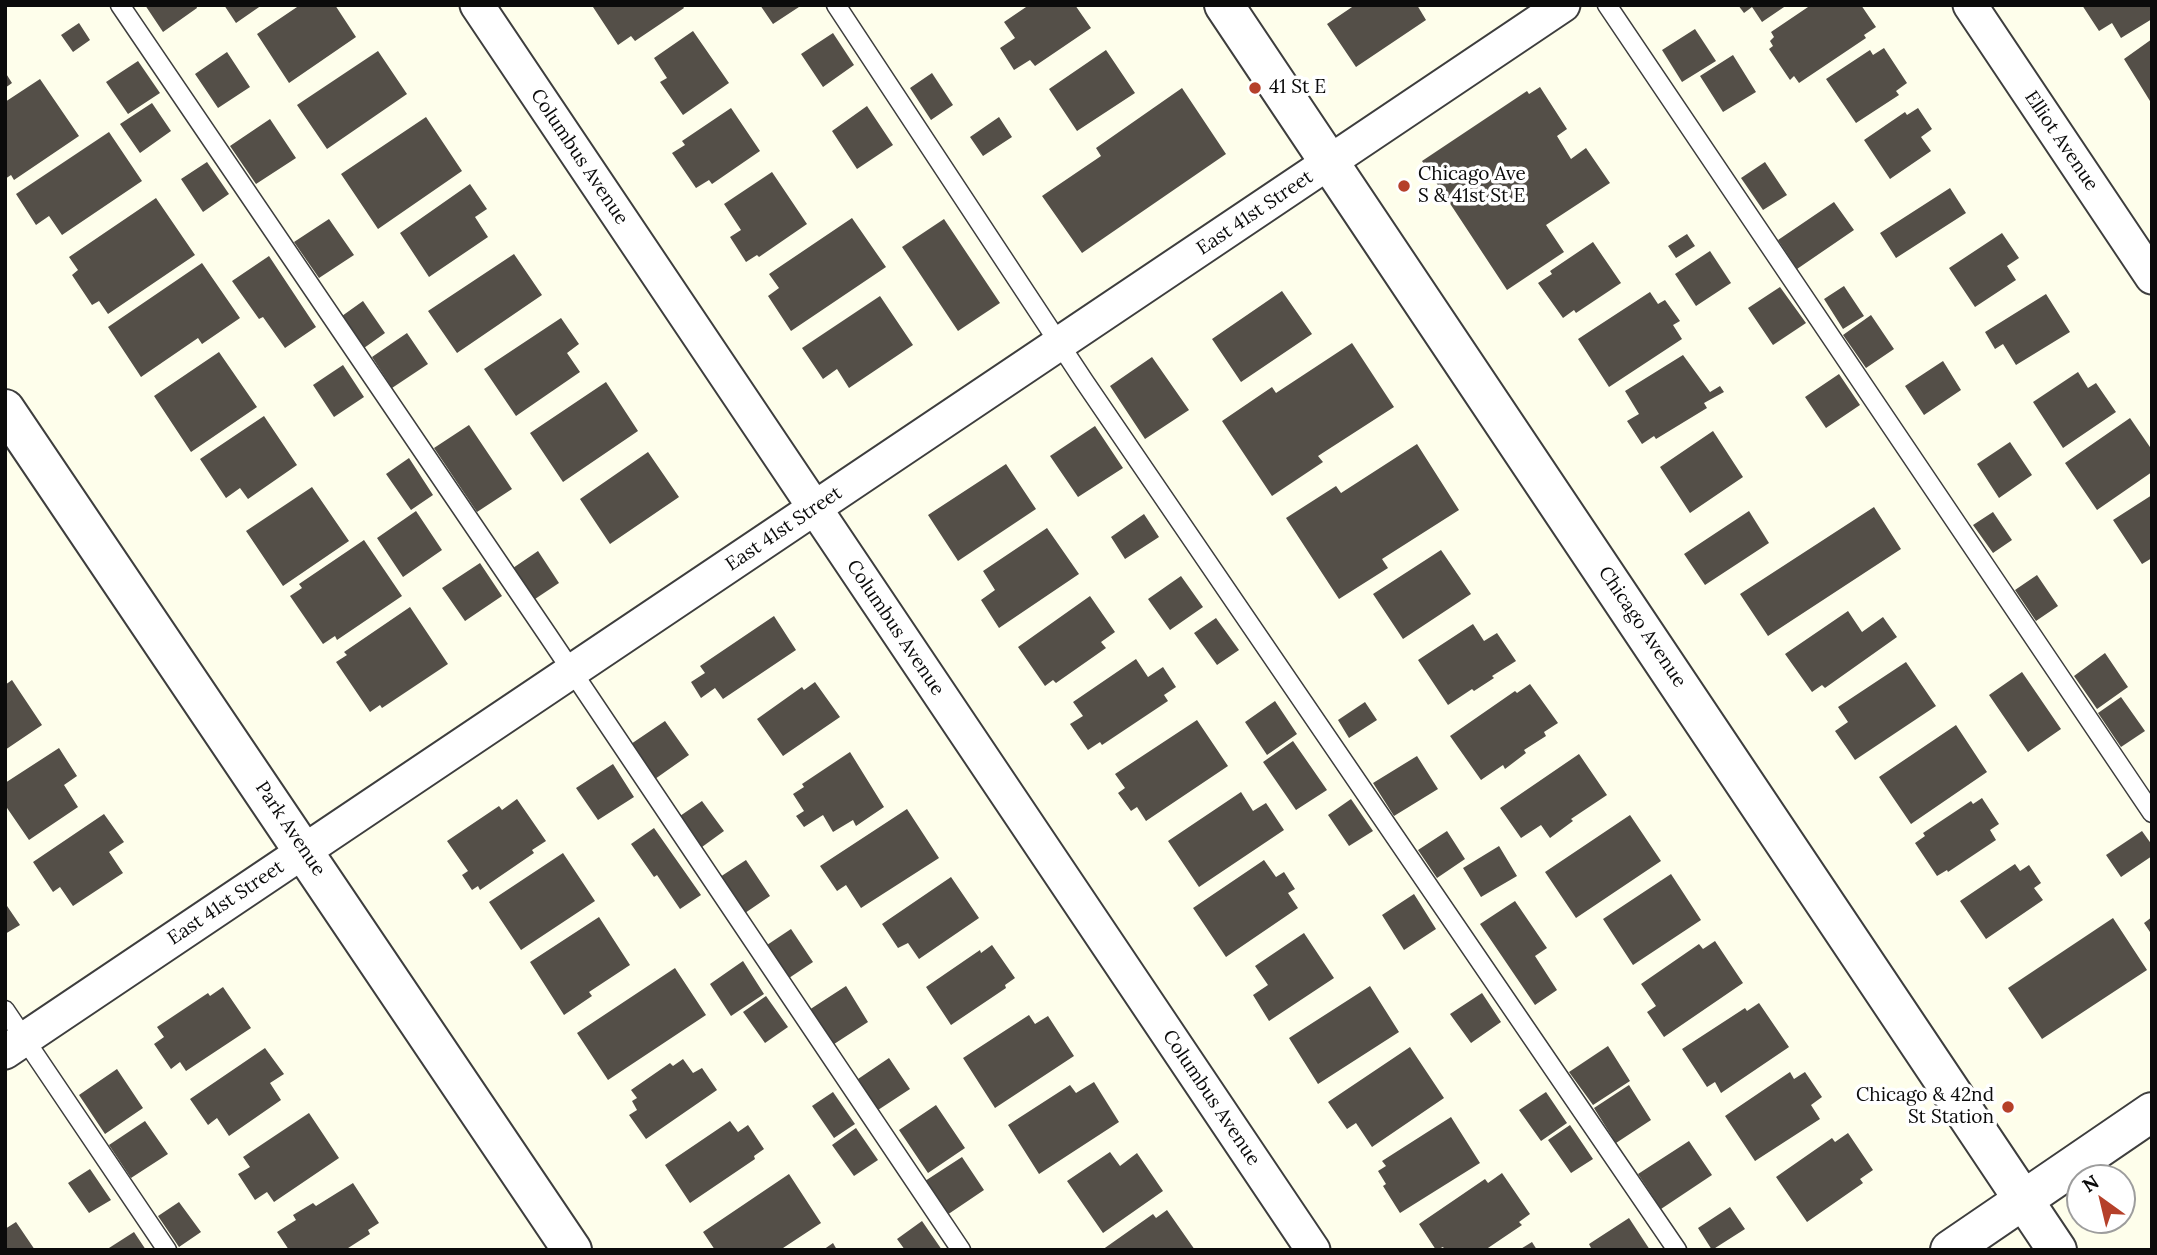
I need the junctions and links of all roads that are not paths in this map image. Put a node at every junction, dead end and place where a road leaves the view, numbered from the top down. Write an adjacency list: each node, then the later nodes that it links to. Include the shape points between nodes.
1 (120, 5): 13 (lane)
2 (477, 5): 12 (street, Columbus Avenue)
3 (836, 5): 10 (lane)
4 (1224, 5): 8 (street, Chicago Avenue)
5 (1563, 5): 8 (street, East 41st Street)
6 (1607, 5): 14 (lane)
7 (1970, 5): 9 (street, Elliot Avenue)
8 (1331, 162): 10 (street, East 41st Street); 19 (street, Chicago Avenue)
9 (2152, 277)
10 (1060, 344): 12 (street, East 41st Street); 24 (lane)
11 (5, 408): 15 (street, Park Avenue)
12 (815, 509): 13 (street, East 41st Street); 23 (street, Columbus Avenue)
13 (572, 670): 15 (street, East 41st Street); 22 (lane)
14 (2152, 813)
15 (304, 850): 17 (street, East 41st Street); 21 (street, Park Avenue)
16 (5, 1010): 17 (lane)
17 (15, 1045): 20 (lane)
18 (2152, 1112): 19 (street)
19 (2024, 1200): 25 (street); 26 (street, Chicago Avenue)
20 (167, 1250)
21 (572, 1250)
22 (961, 1250)
23 (1313, 1250)
24 (1677, 1250)
25 (1950, 1250)
26 (2057, 1250)

